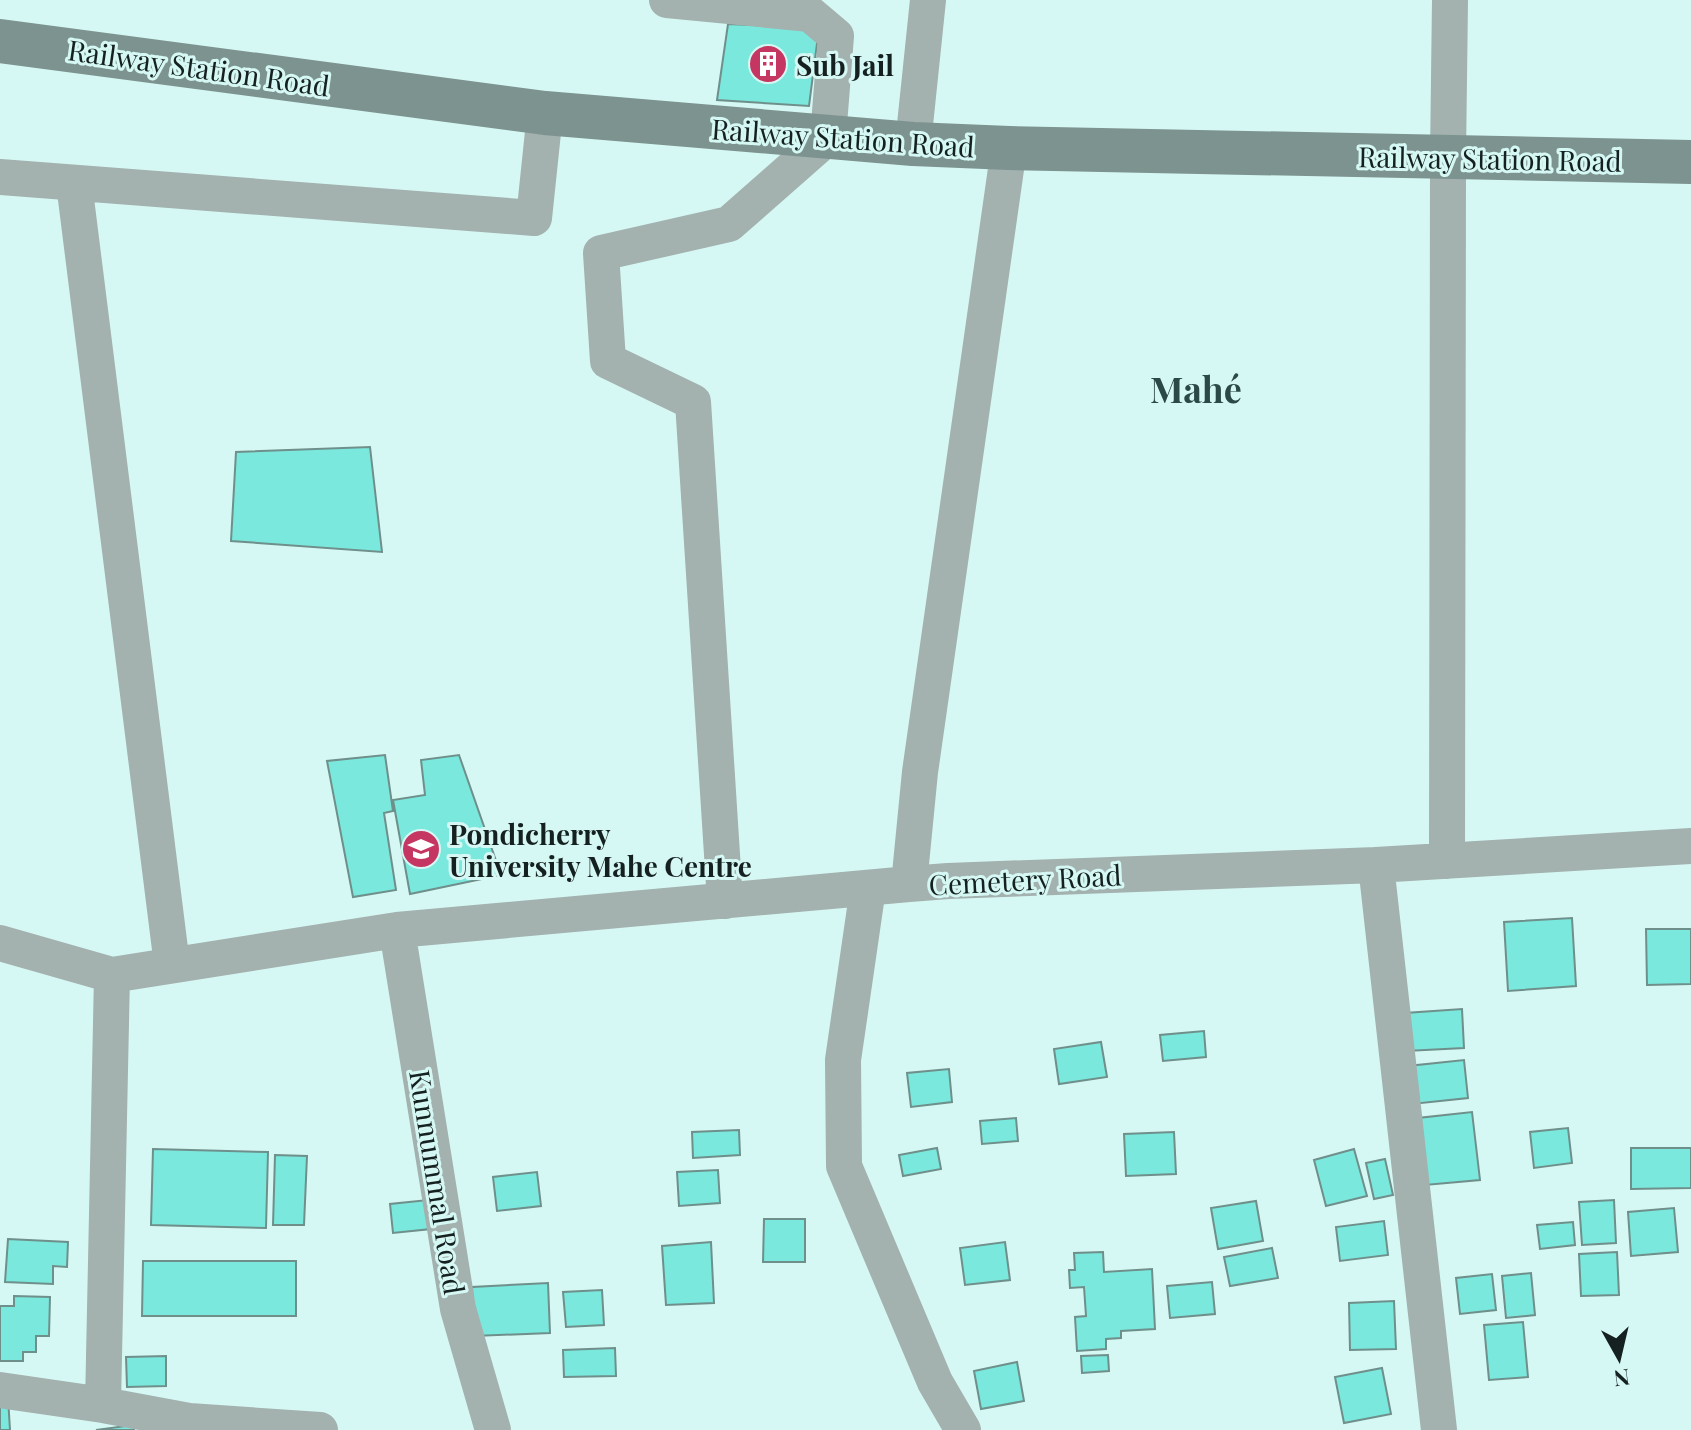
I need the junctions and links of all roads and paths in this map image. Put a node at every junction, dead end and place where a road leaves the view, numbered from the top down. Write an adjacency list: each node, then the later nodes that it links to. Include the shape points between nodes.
1 (667, 0): 6 (street, via 810,14 836,36)
2 (928, 0): 7 (street)
3 (1450, 0): 9 (street)
4 (0, 41): 5 (street, Railway Station Road)
5 (545, 113): 6 (street, Railway Station Road); 12 (street, via 534,218)
6 (828, 137): 7 (street, Railway Station Road); 18 (street, via 729,224 601,253 608,361 693,402)
7 (913, 144): 8 (street, Railway Station Road)
8 (1009, 148): 9 (street, Railway Station Road); 16 (street, Cemetery Road, via 920,772)
9 (1448, 157): 10 (street, Railway Station Road); 14 (street)
10 (1691, 162)
11 (0, 177): 12 (street)
12 (74, 183): 21 (street)
13 (1691, 846): 14 (street, Cemetery Road)
14 (1447, 861): 15 (street, Cemetery Road)
15 (1376, 865): 16 (street, Cemetery Road); 28 (street)
16 (909, 884): 17 (street)
17 (868, 888): 18 (street); 27 (street, via 843,1060 844,1166 935,1382)
18 (725, 901): 19 (street)
19 (397, 930): 21 (street); 26 (street, Kunnummal Road, via 458,1309)
20 (0, 943): 22 (street)
21 (172, 965): 22 (street)
22 (112, 975): 24 (street)
23 (0, 1390): 24 (street)
24 (103, 1405): 25 (street, via 189,1421)
25 (320, 1430)
26 (493, 1430)
27 (963, 1430)
28 (1439, 1430)

